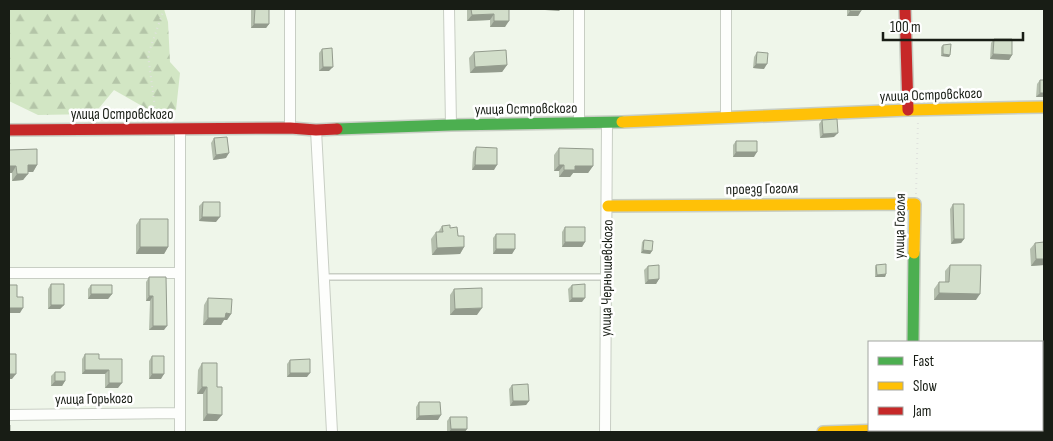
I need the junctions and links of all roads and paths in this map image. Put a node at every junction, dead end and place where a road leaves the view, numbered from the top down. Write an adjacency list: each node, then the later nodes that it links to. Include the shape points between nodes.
1 (164, 9): 14 (path, via 148,55 155,108)
2 (290, 9): 13 (street)
3 (449, 9): 12 (street)
4 (579, 9): 10 (street)
5 (726, 9): 9 (street)
6 (905, 9): 8 (street)
7 (1044, 107): 8 (street, улица Островского)
8 (913, 110): 9 (street, улица Островского); 17 (path, улица Гоголя)
9 (726, 118): 11 (street, улица Островского)
10 (579, 123): 11 (street, улица Островского); 12 (street, улица Островского)
11 (607, 124): 18 (street, улица Чернышевского)
12 (451, 125): 16 (street, улица Островского)
13 (290, 128): 14 (street, улица Островского); 16 (street, улица Островского)
14 (175, 129): 15 (street, улица Островского); 20 (street)
15 (9, 130)
16 (316, 130): 21 (street)
17 (915, 204): 18 (street, проезд Гоголя); 23 (street, улица Гоголя)
18 (608, 206): 22 (street, улица Чернышевского)
19 (9, 273): 20 (street)
20 (180, 273): 24 (street)
21 (323, 277): 22 (lane); 28 (street)
22 (606, 277): 29 (street, улица Чернышевского)
23 (913, 341)
24 (179, 413): 25 (street, улица Горького); 27 (street)
25 (9, 415)
26 (868, 430): 30 (street)
27 (180, 432)
28 (332, 432)
29 (605, 432)
30 (823, 432)

